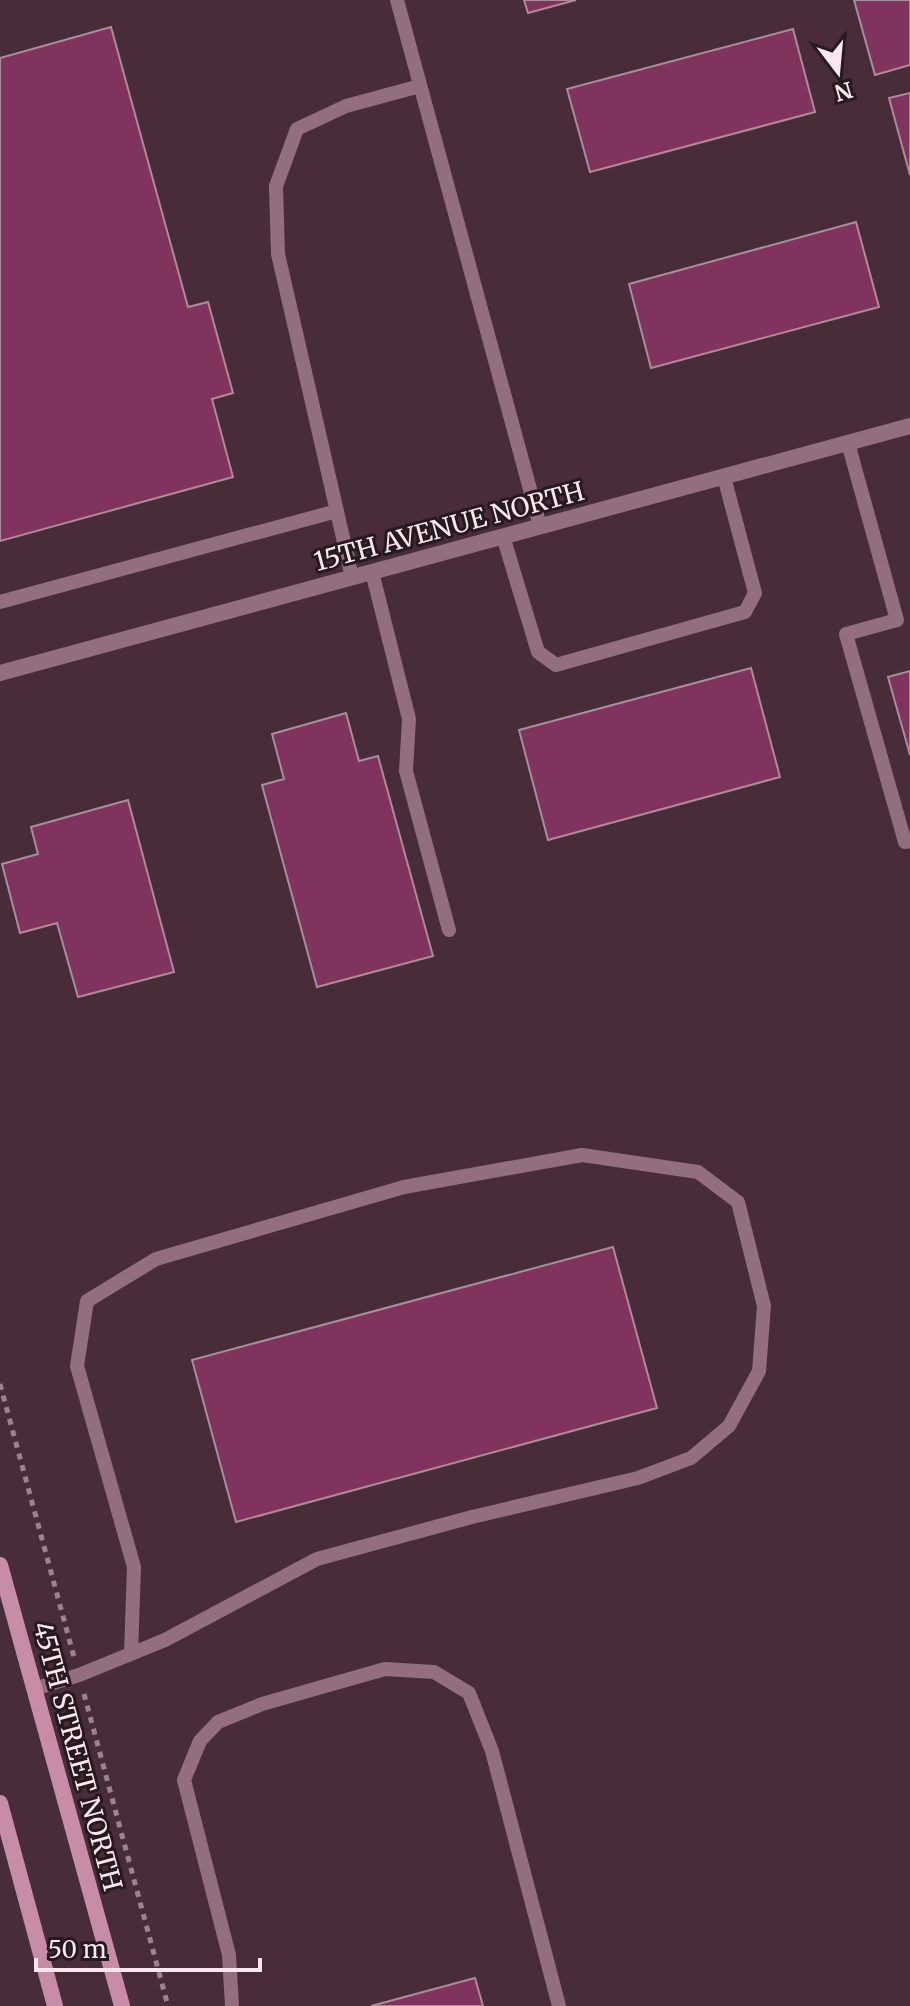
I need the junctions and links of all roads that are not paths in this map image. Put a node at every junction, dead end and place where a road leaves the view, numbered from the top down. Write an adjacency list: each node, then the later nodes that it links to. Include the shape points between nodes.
1 (397, 0): 2 (lane)
2 (420, 86): 6 (lane, via 346,106 297,129 276,186 278,254); 7 (lane)
3 (910, 426): 4 (street, 15TH AVENUE NORTH)
4 (848, 443): 5 (street, 15TH AVENUE NORTH); 12 (lane)
5 (724, 477): 7 (street, 15TH AVENUE NORTH); 8 (lane, via 755,593 745,612 556,665 538,652)
6 (337, 511): 10 (lane); 11 (lane)
7 (540, 526): 8 (street, 15TH AVENUE NORTH)
8 (503, 536): 9 (street, 15TH AVENUE NORTH)
9 (372, 572): 10 (street, 15TH AVENUE NORTH); 15 (lane, via 409,719 406,771)
10 (352, 577): 13 (street, 15TH AVENUE NORTH)
11 (0, 602)
12 (903, 618): 14 (lane, via 846,634 905,842)
13 (0, 673)
14 (910, 841)
15 (449, 930)
16 (0, 1565): 18 (main road, 45TH STREET NORTH)
17 (131, 1654): 17 (lane, via 317,1559 638,1478 691,1458 729,1426 759,1371 764,1306 738,1202 698,1172 582,1155 404,1187 156,1259 87,1301 77,1366 134,1567); 18 (lane)
18 (34, 1689): 21 (main road, 45TH STREET NORTH)
19 (0, 1803): 20 (main road)
20 (55, 2006)
21 (122, 2006)
22 (232, 2006): 23 (lane, via 229,1955 184,1780 200,1741 218,1722 262,1704 385,1669 434,1672 469,1693 492,1751)
23 (559, 2006)

